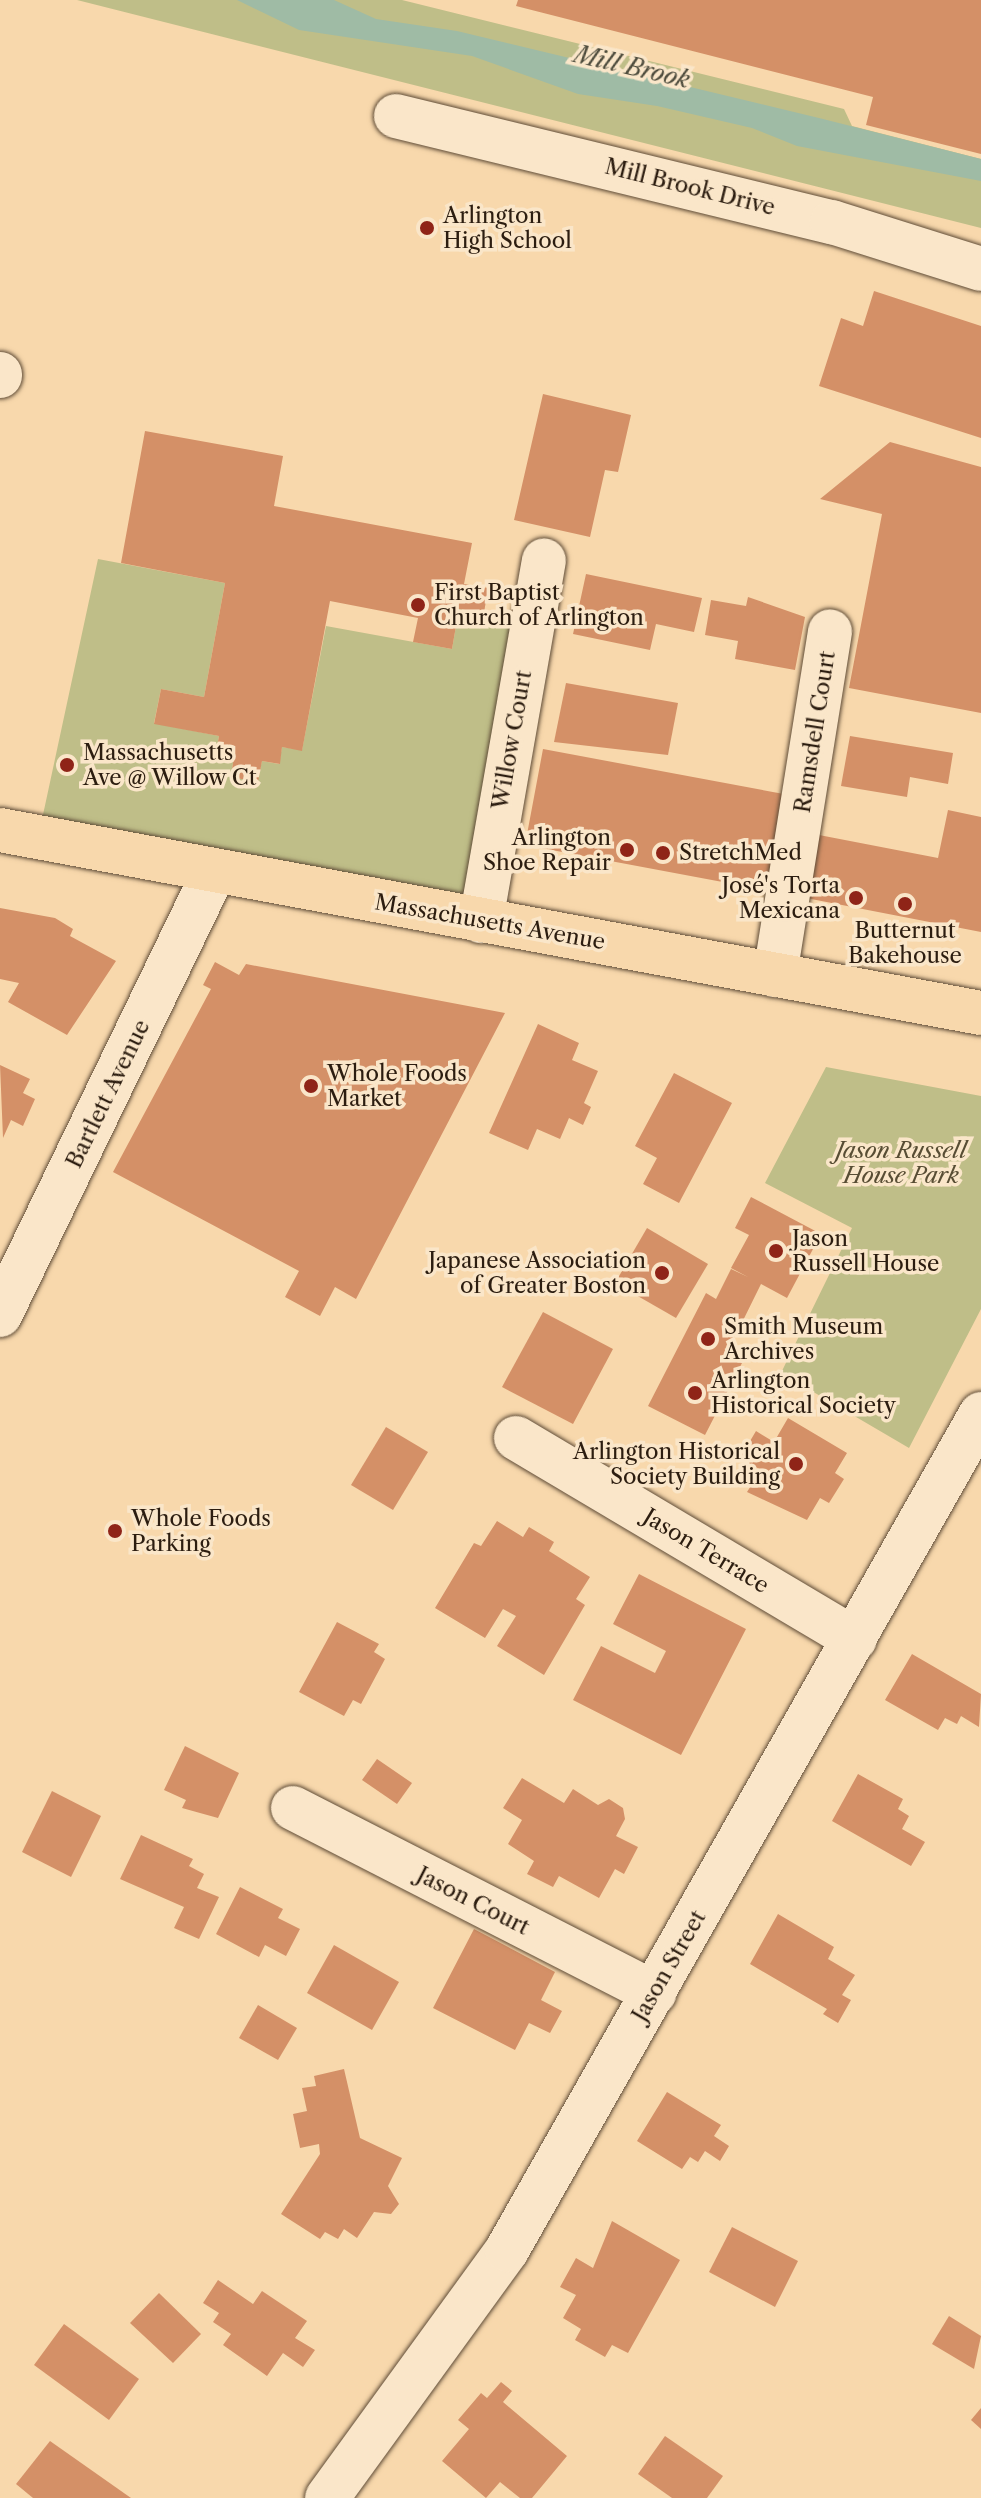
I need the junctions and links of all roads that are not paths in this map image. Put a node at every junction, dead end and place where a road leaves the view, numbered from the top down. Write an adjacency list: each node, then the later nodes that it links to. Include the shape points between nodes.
1 (396, 116): 2 (street, Mill Brook Drive, via 832,222)
2 (981, 269)
3 (544, 560): 7 (street, Willow Court)
4 (830, 631): 8 (street, Ramsdell Court)
5 (0, 830): 6 (main road, Massachusetts Avenue)
6 (214, 872): 7 (main road, Massachusetts Avenue); 10 (street, Bartlett Avenue)
7 (481, 921): 8 (main road, Massachusetts Avenue)
8 (775, 975): 9 (main road, Massachusetts Avenue)
9 (981, 1013)
10 (0, 1315)
11 (981, 1414): 13 (street, Jason Street)
12 (516, 1438): 13 (street, Jason Terrace)
13 (855, 1639): 15 (street, Jason Street)
14 (293, 1808): 15 (street, Jason Court)
15 (654, 1993): 16 (street, Jason Street, via 467,2311)
16 (327, 2498)

